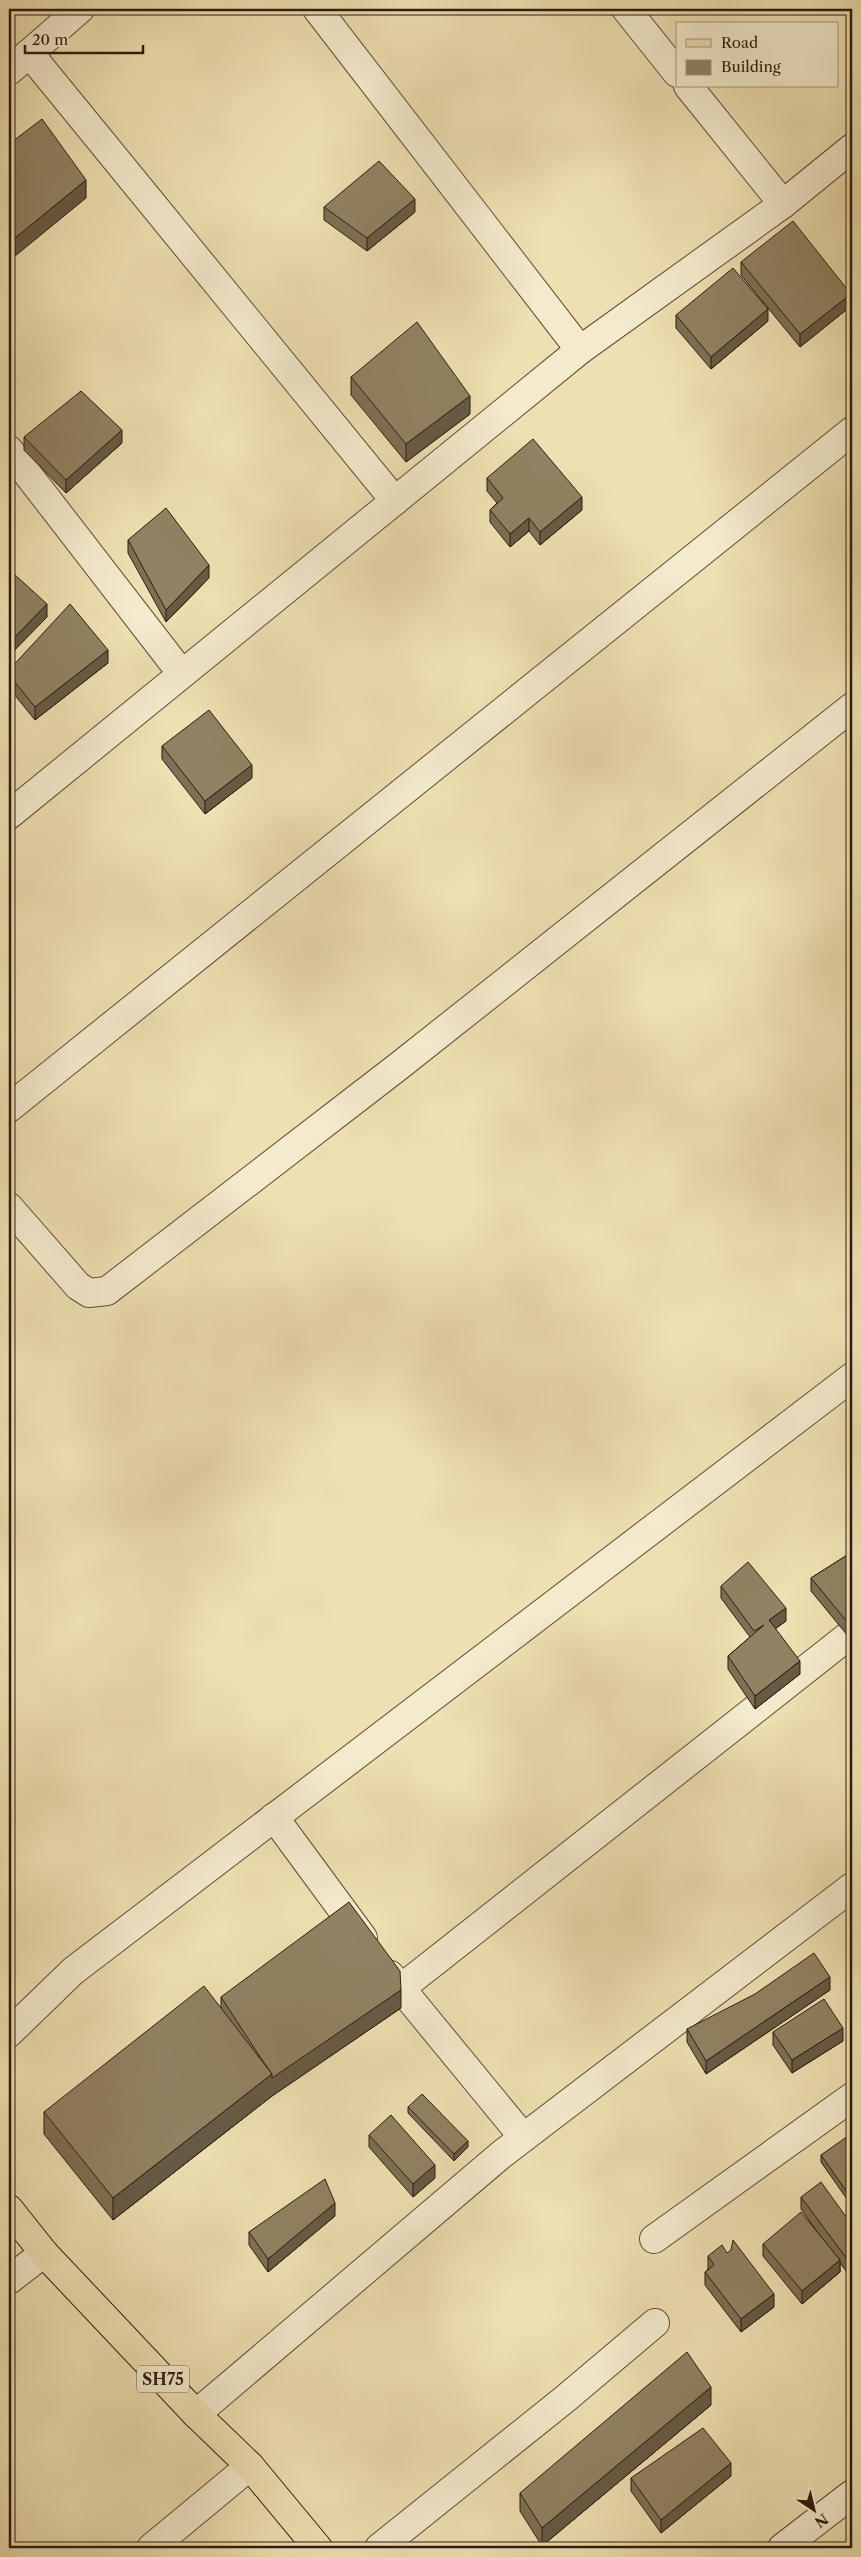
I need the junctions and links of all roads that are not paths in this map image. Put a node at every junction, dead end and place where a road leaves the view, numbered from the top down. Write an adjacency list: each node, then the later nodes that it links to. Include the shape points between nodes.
1 (80, 9): 4 (street)
2 (317, 9): 10 (street)
3 (626, 9): 6 (street)
4 (29, 53): 5 (street); 13 (street)
5 (9, 71)
6 (676, 72)
7 (690, 88): 9 (street)
8 (852, 148): 9 (street)
9 (784, 204): 10 (street)
10 (580, 350): 13 (street)
11 (852, 431): 17 (street)
12 (9, 450): 14 (street)
13 (395, 500): 14 (street)
14 (182, 674): 16 (street)
15 (852, 707): 18 (street, via 399,1066 107,1291 89,1292 78,1286)
16 (9, 815)
17 (9, 1108)
18 (9, 1207)
19 (852, 1376): 21 (street)
20 (852, 1633): 23 (street)
21 (274, 1817): 23 (street); 24 (street, via 73,1971)
22 (852, 1887): 26 (street)
23 (400, 1989): 26 (street)
24 (9, 2033)
25 (852, 2097): 28 (street)
26 (523, 2137): 32 (street)
27 (9, 2209): 29 (main road, SH75)
28 (654, 2239)
29 (44, 2253): 30 (street); 32 (main road, SH75)
30 (9, 2280)
31 (654, 2323): 37 (street)
32 (196, 2414): 33 (main road, SH75)
33 (250, 2466): 35 (street); 36 (main road, SH75)
34 (852, 2494): 38 (street)
35 (152, 2548)
36 (318, 2548)
37 (379, 2548)
38 (782, 2548)

